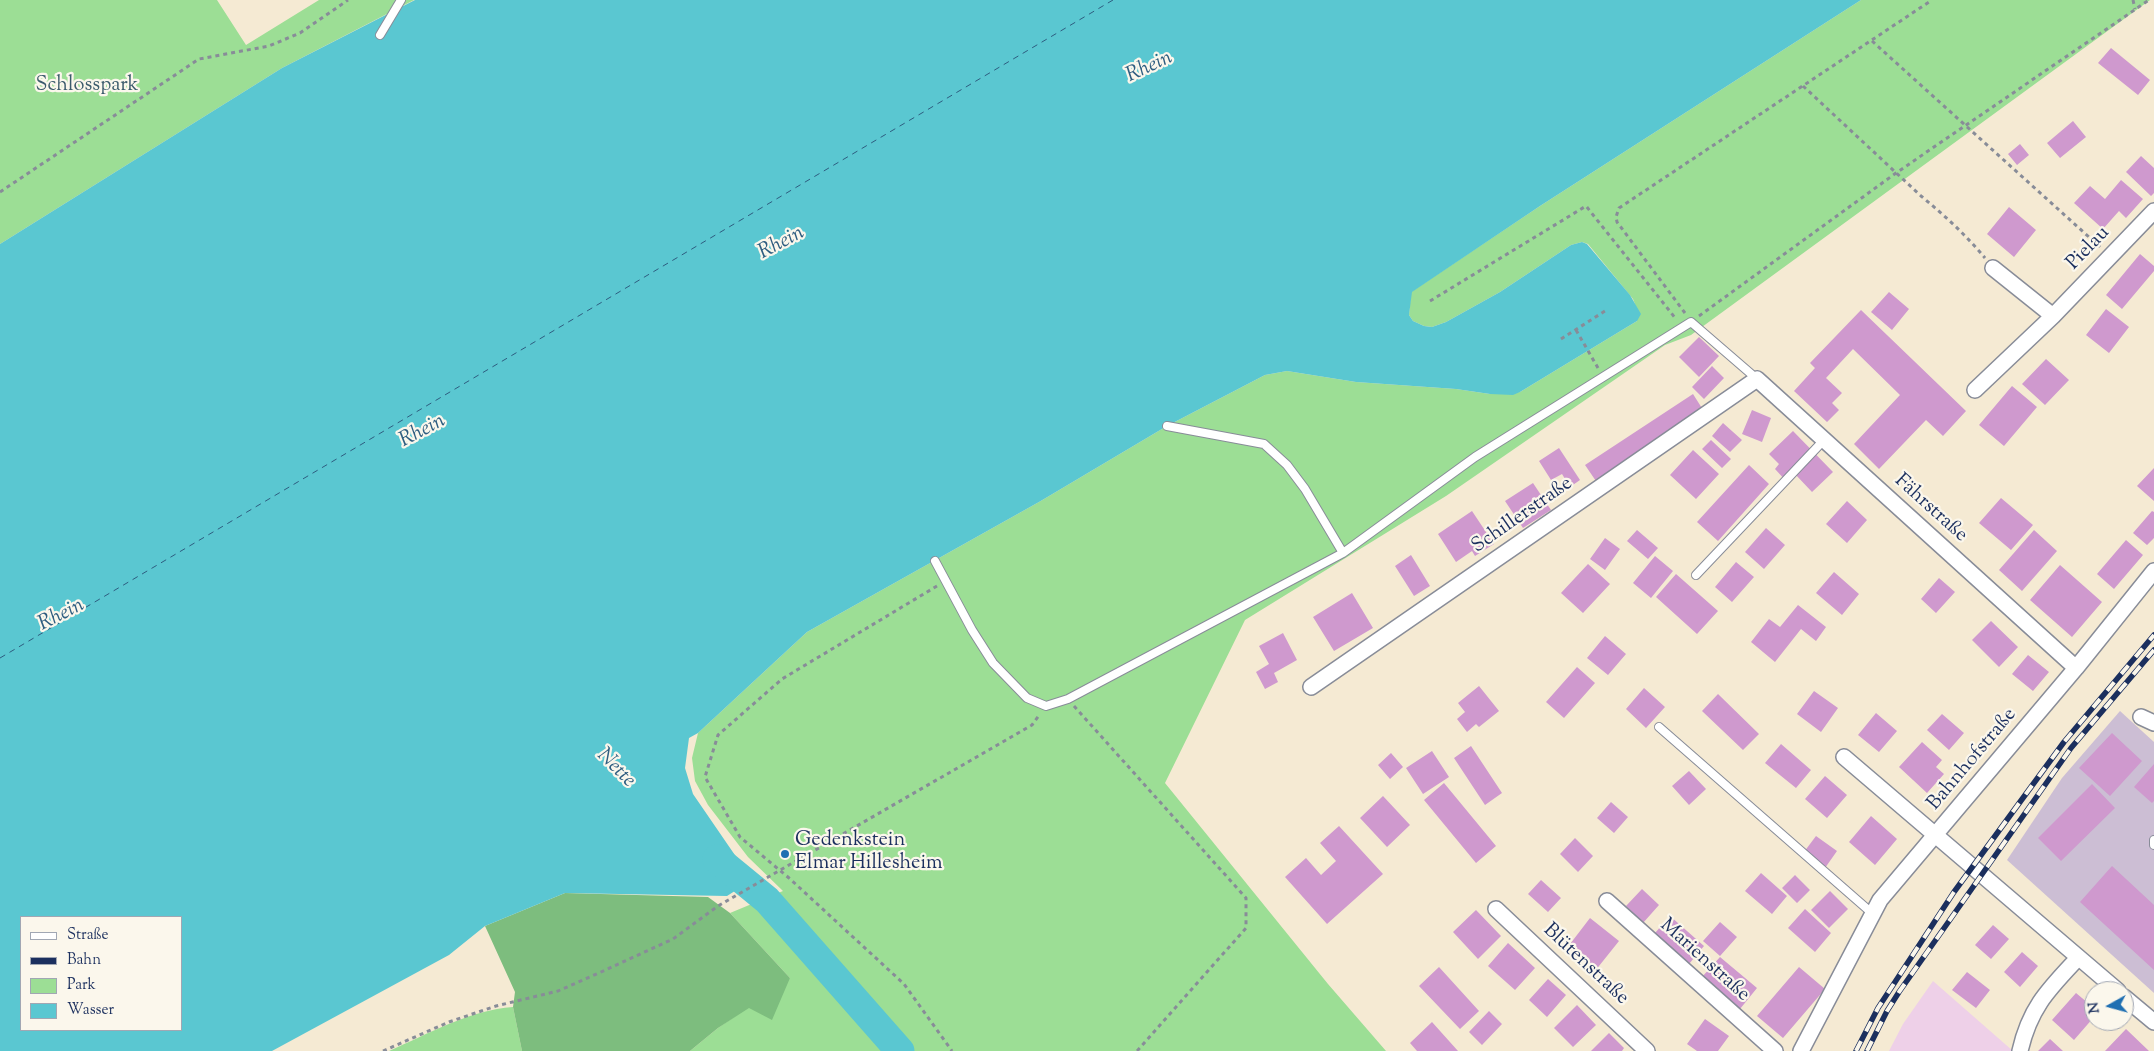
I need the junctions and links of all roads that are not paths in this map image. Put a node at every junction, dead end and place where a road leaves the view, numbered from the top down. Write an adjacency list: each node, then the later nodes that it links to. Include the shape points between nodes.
1 (401, 0): 2 (lane)
2 (380, 35)
3 (2154, 211): 5 (street, Pielau)
4 (1993, 268): 5 (street)
5 (2053, 316): 7 (street, Pielau)
6 (1757, 379): 9 (street, Fährstraße); 10 (lane, via 1691,322 1475,457); 15 (street, Schillerstraße)
7 (1976, 390)
8 (1168, 426): 10 (lane, via 1264,444 1288,465)
9 (1824, 440): 13 (lane); 14 (street, Fährstraße)
10 (1344, 553): 11 (lane, via 1068,699 1046,706 1027,698 993,663)
11 (935, 561)
12 (2154, 571): 14 (street, Bahnhofstraße)
13 (1696, 575)
14 (2076, 668): 18 (street, Bahnhofstraße)
15 (1311, 687)
16 (1660, 727): 23 (lane)
17 (1844, 756): 18 (street)
18 (1936, 835): 23 (street, via 1880,900); 24 (street, Bahnhofstraße)
19 (2154, 840): 20 (lane)
20 (2154, 845)
21 (1607, 901): 29 (street, Marienstraße)
22 (1496, 909): 28 (street, Blütenstraße)
23 (1873, 914): 30 (street)
24 (2078, 958): 25 (street, Bahnhofstraße); 31 (street, via 2036,1007 2025,1029)
25 (2106, 981)
26 (2134, 1005): 27 (street)
27 (2154, 1022)
28 (1646, 1051)
29 (1775, 1051)
30 (1801, 1051)
31 (2020, 1051)

